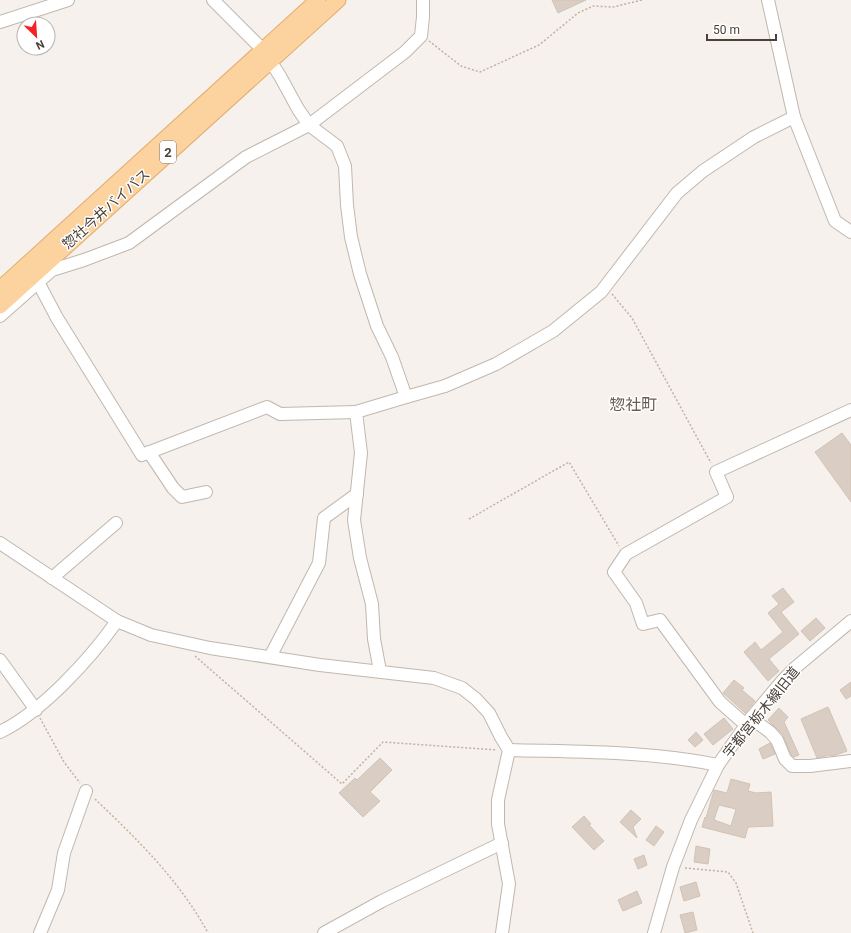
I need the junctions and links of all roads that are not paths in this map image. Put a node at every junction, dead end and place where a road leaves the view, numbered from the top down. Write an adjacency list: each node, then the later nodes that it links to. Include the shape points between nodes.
1 (68, 0): 7 (street)
2 (213, 0): 8 (street)
3 (318, 0): 8 (main road, 惣社今井バイパス / 2)
4 (338, 0): 8 (main road, 惣社今井バイパス / 2)
5 (423, 0): 10 (street, via 421,35 405,52)
6 (768, 0): 9 (street)
7 (0, 22)
8 (266, 55): 10 (street); 13 (main road, 惣社今井バイパス / 2); 14 (main road, 惣社今井バイパス / 2)
9 (794, 117): 11 (street, via 835,221); 16 (street, via 754,137 677,192 596,296 553,330 496,364 446,386)
10 (309, 125): 12 (street, via 246,157 129,242 52,270); 16 (street, via 337,146 345,166 351,237 360,274 377,326 392,357)
11 (851, 232)
12 (38, 282): 15 (street); 19 (street, via 57,318 142,454)
13 (0, 289)
14 (0, 306)
15 (0, 316)
16 (406, 397): 18 (street)
17 (851, 410): 31 (street, via 716,472 727,497 626,554 614,572 636,603 643,624 660,620 720,702)
18 (356, 412): 19 (street, via 280,414 267,407); 21 (street, via 362,453)
19 (149, 452): 20 (street, via 173,488 182,496)
20 (206, 492)
21 (357, 494): 27 (street, via 324,518 319,563); 29 (street, via 354,520 360,558 372,604 374,640)
22 (116, 523): 24 (street)
23 (0, 543): 24 (street)
24 (52, 578): 25 (street)
25 (117, 621): 27 (street, via 151,635 178,642); 30 (street, via 103,641 73,674)
26 (851, 621): 31 (street, 宇都宮栃木線旧道, via 796,667)
27 (270, 657): 29 (street)
28 (0, 660): 30 (street)
29 (380, 671): 33 (street, via 434,678 462,688 489,713)
30 (36, 710): 32 (street)
31 (749, 722): 34 (street, via 774,736 784,759 792,766); 35 (street, 宇都宮栃木線旧道)
32 (0, 732)
33 (508, 750): 35 (street, via 639,754); 37 (street, via 498,800 498,824)
34 (851, 761)
35 (718, 765): 41 (street, 宇都宮栃木線旧道, via 691,820 673,867)
36 (86, 790): 38 (street, via 64,853 58,890)
37 (502, 842): 39 (street, via 382,901); 40 (street, via 509,884)
38 (40, 933)
39 (324, 933)
40 (502, 933)
41 (654, 933)

